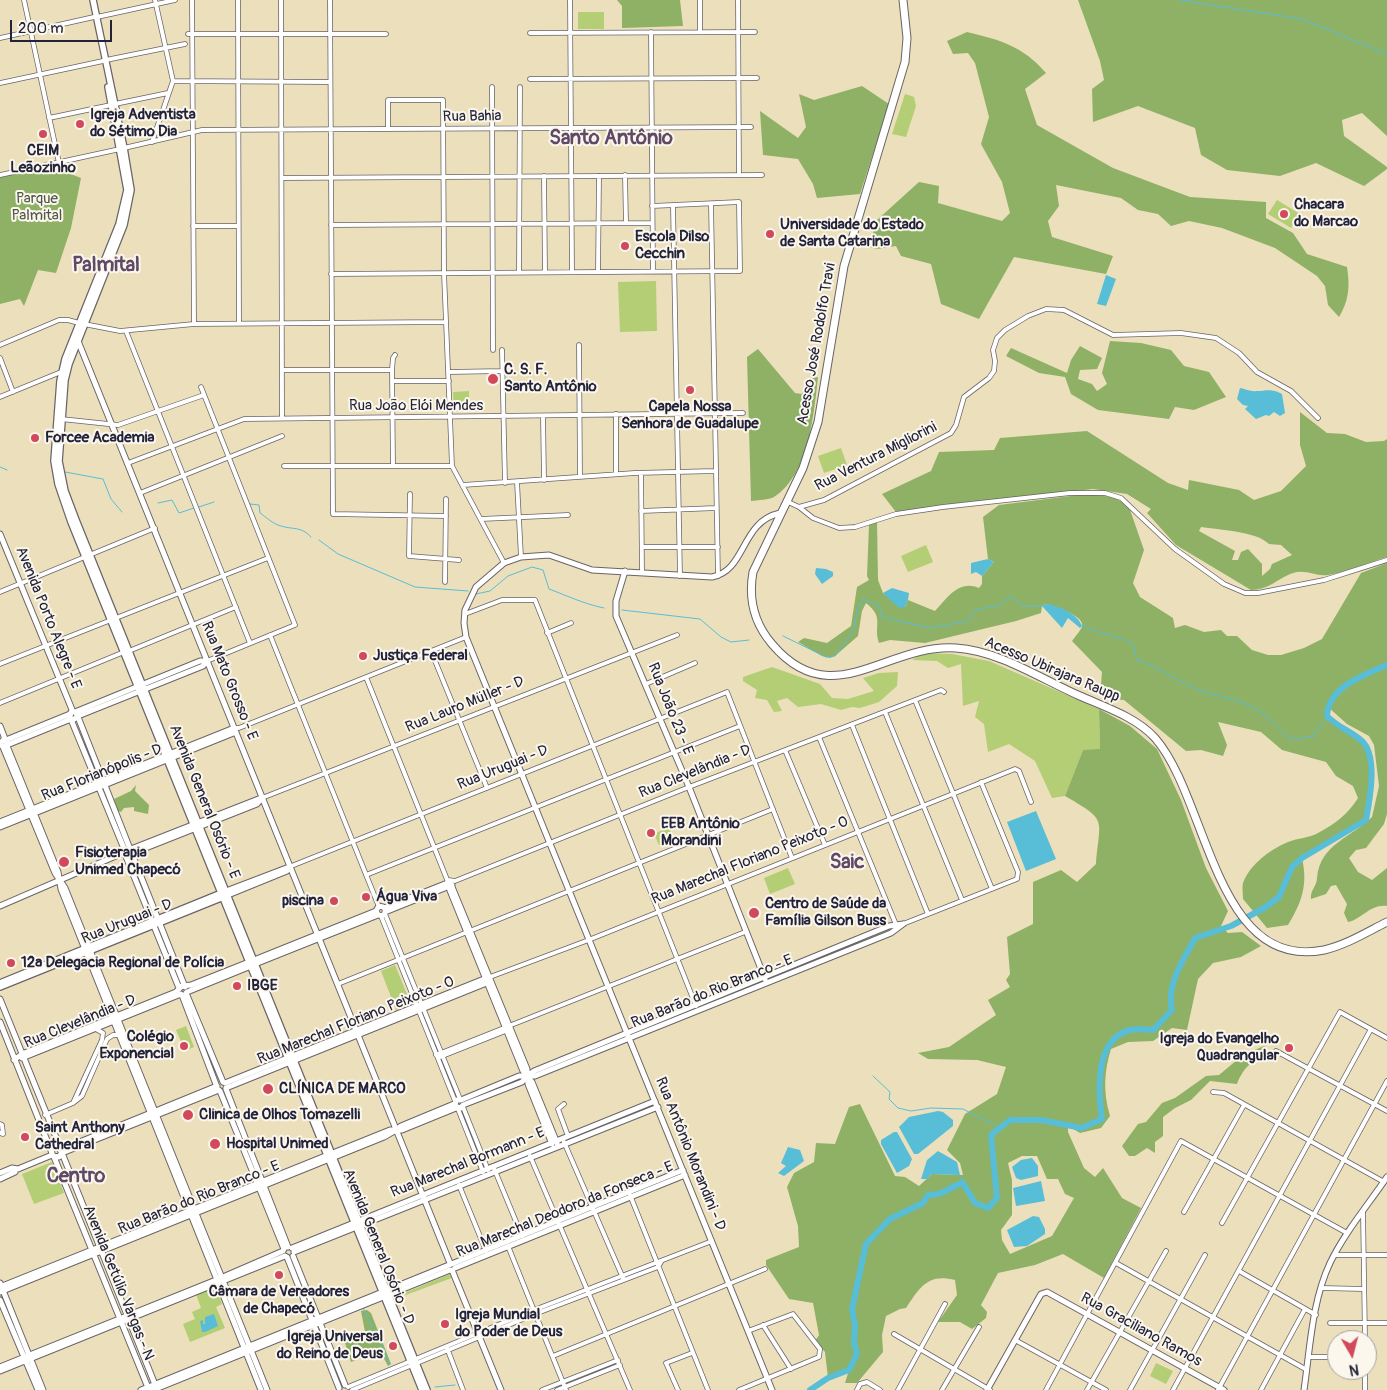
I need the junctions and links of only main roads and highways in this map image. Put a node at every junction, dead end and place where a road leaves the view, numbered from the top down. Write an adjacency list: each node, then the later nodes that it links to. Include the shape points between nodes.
1 (92, 0): 3 (main road, via 126,183 124,208)
2 (903, 0): 5 (highway, Acesso José Rodolfo Travi, via 907,38 905,62 844,266 812,447)
3 (75, 340): 4 (main road); 4 (main road, via 61,372)
4 (58, 419): 6 (main road, Avenida General Osório - E, via 54,460 65,507 88,555)
5 (780, 513): 7 (highway, Acesso Ubirajara Raupp, via 753,572 750,595 754,614 764,634 784,657 808,673 835,677 922,650 958,648 1000,659 1115,711 1154,736 1168,756 1225,889 1246,924 1260,936 1280,947 1305,952 1330,948)
6 (225, 894): 8 (main road, Rua Uruguai - D); 11 (main road, Avenida General Osório - E)
7 (1387, 922)
8 (87, 950): 9 (main road, Rua Uruguai - D); 10 (main road, Rua Uruguai - D)
9 (0, 983)
10 (0, 987)
11 (291, 1059): 12 (main road, Avenida General Osório - D)
12 (413, 1362): 13 (main road, Avenida General Osório - D); 14 (main road, Avenida General Osório - D)
13 (422, 1390)
14 (427, 1390)

